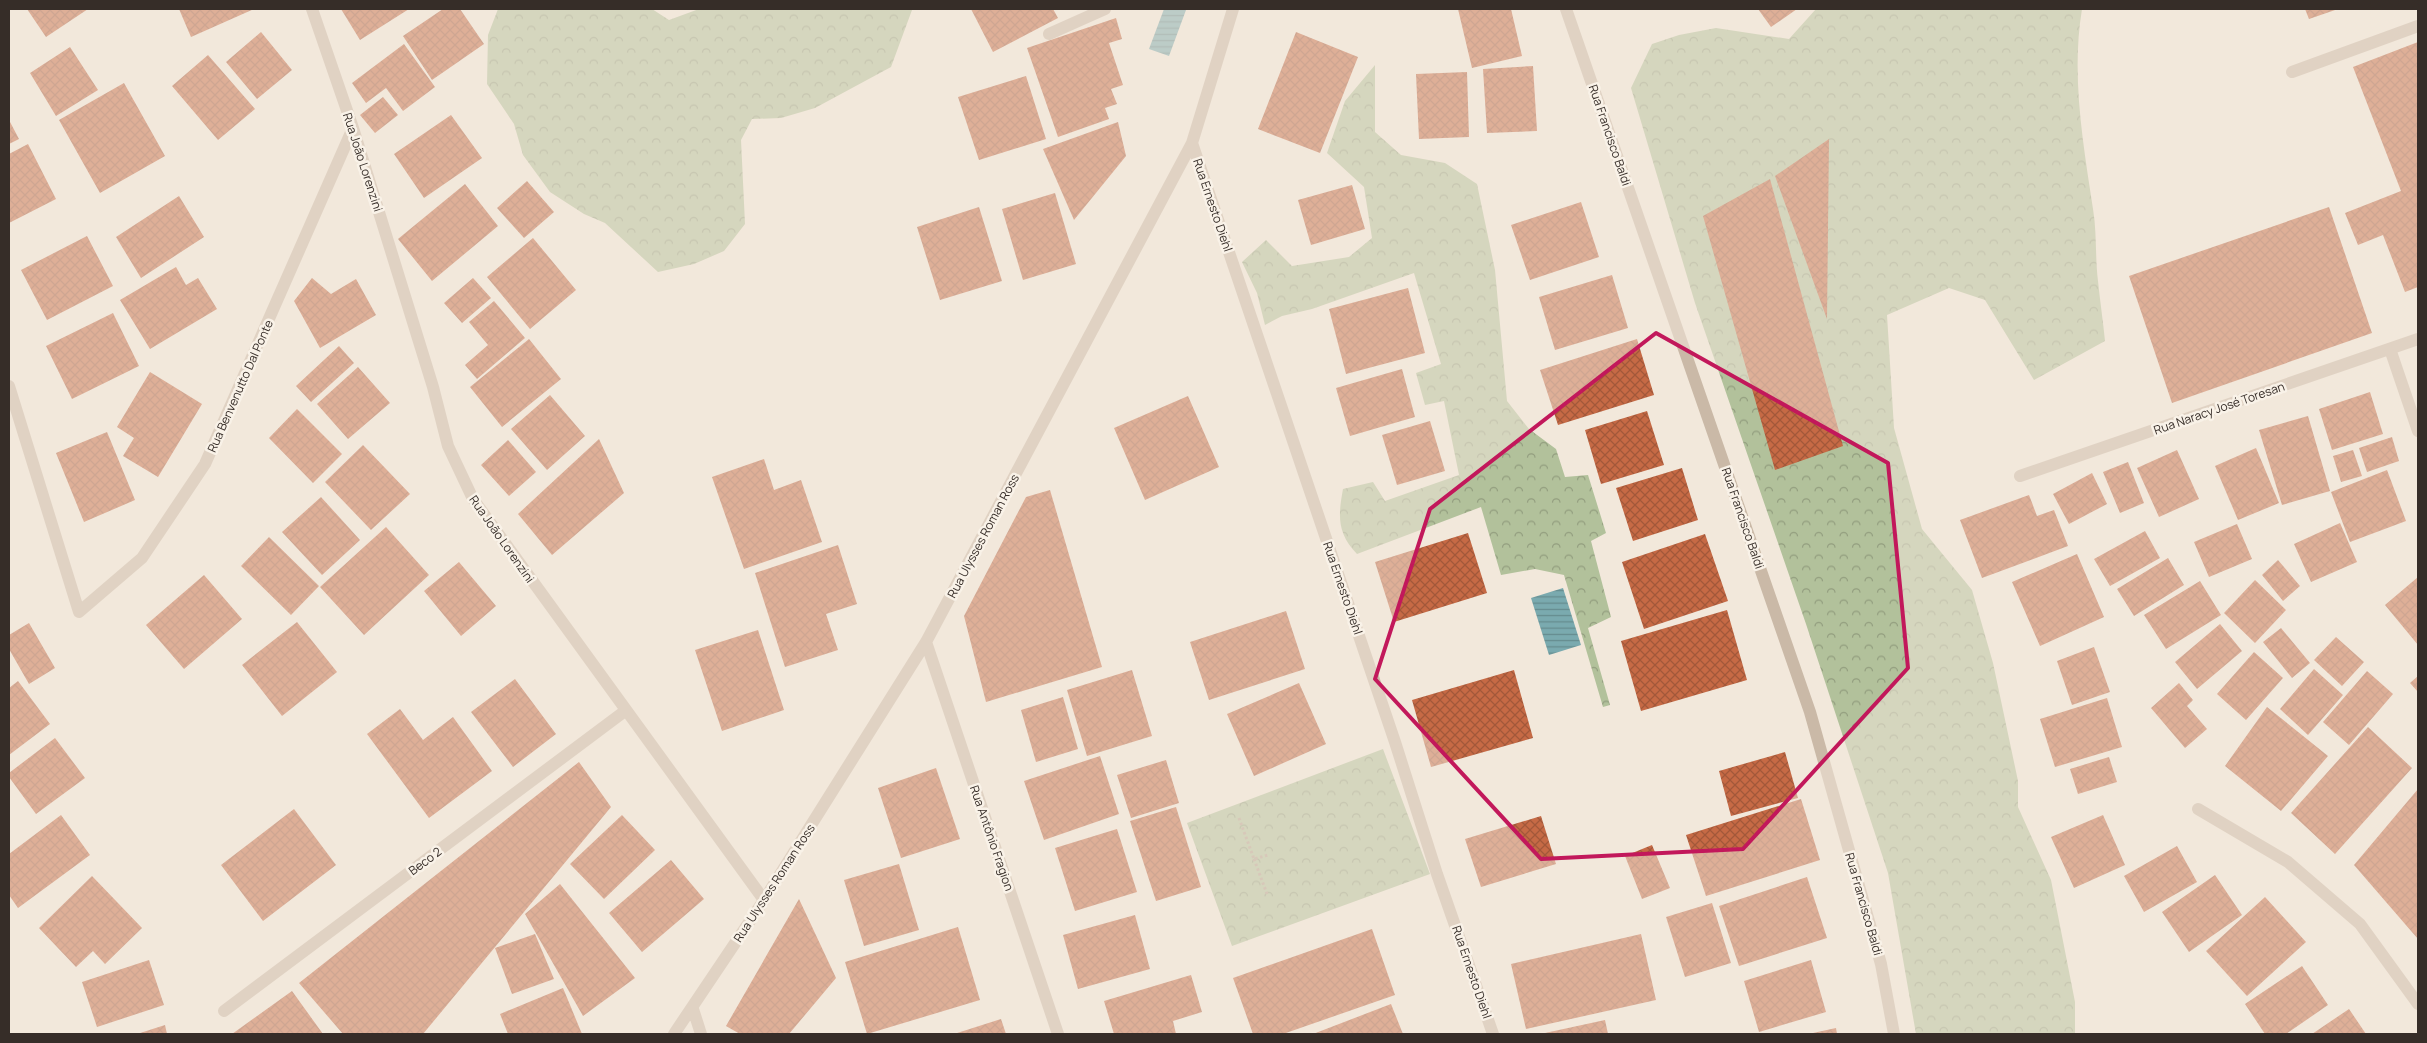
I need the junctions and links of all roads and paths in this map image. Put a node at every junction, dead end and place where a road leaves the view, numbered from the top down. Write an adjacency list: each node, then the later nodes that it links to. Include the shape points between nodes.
1 (312, 9): 8 (street, Rua João Lorenzini)
2 (1105, 9): 6 (street)
3 (1233, 9): 9 (street, Rua Ulysses Roman Ross)
4 (1566, 9): 30 (street, Rua Francisco Baldi, via 1810,712 1881,964)
5 (2418, 26): 7 (street)
6 (1050, 34)
7 (2292, 72)
8 (353, 128): 12 (street, Rua Benvenutto Dal Ponte, via 205,464 142,558 79,612); 16 (street, Rua João Lorenzini, via 433,387 448,446 469,491)
9 (1192, 143): 15 (street, Rua Ulysses Roman Ross); 29 (street, Rua Ernesto Diehl)
10 (2418, 339): 11 (street, Rua Naracy José Toresan)
11 (2390, 349): 13 (street); 14 (street, Rua Naracy José Toresan)
12 (9, 386)
13 (2418, 431)
14 (2020, 476)
15 (926, 642): 22 (street, Rua Ulysses Roman Ross); 28 (street, Rua Antônio Fragion)
16 (625, 711): 22 (street, Rua João Lorenzini); 25 (street, Beco 2)
17 (2198, 809): 23 (street, via 2288,862 2360,924)
18 (1238, 818): 20 (path)
19 (1268, 856): 20 (path)
20 (1254, 859): 21 (path)
21 (1267, 894)
22 (764, 900): 24 (street, Rua Ulysses Roman Ross)
23 (2418, 1004)
24 (693, 1010): 26 (street, Rua Ulysses Roman Ross); 27 (street)
25 (224, 1011)
26 (674, 1034)
27 (701, 1034)
28 (1058, 1034)
29 (1493, 1034)
30 (1894, 1034)

